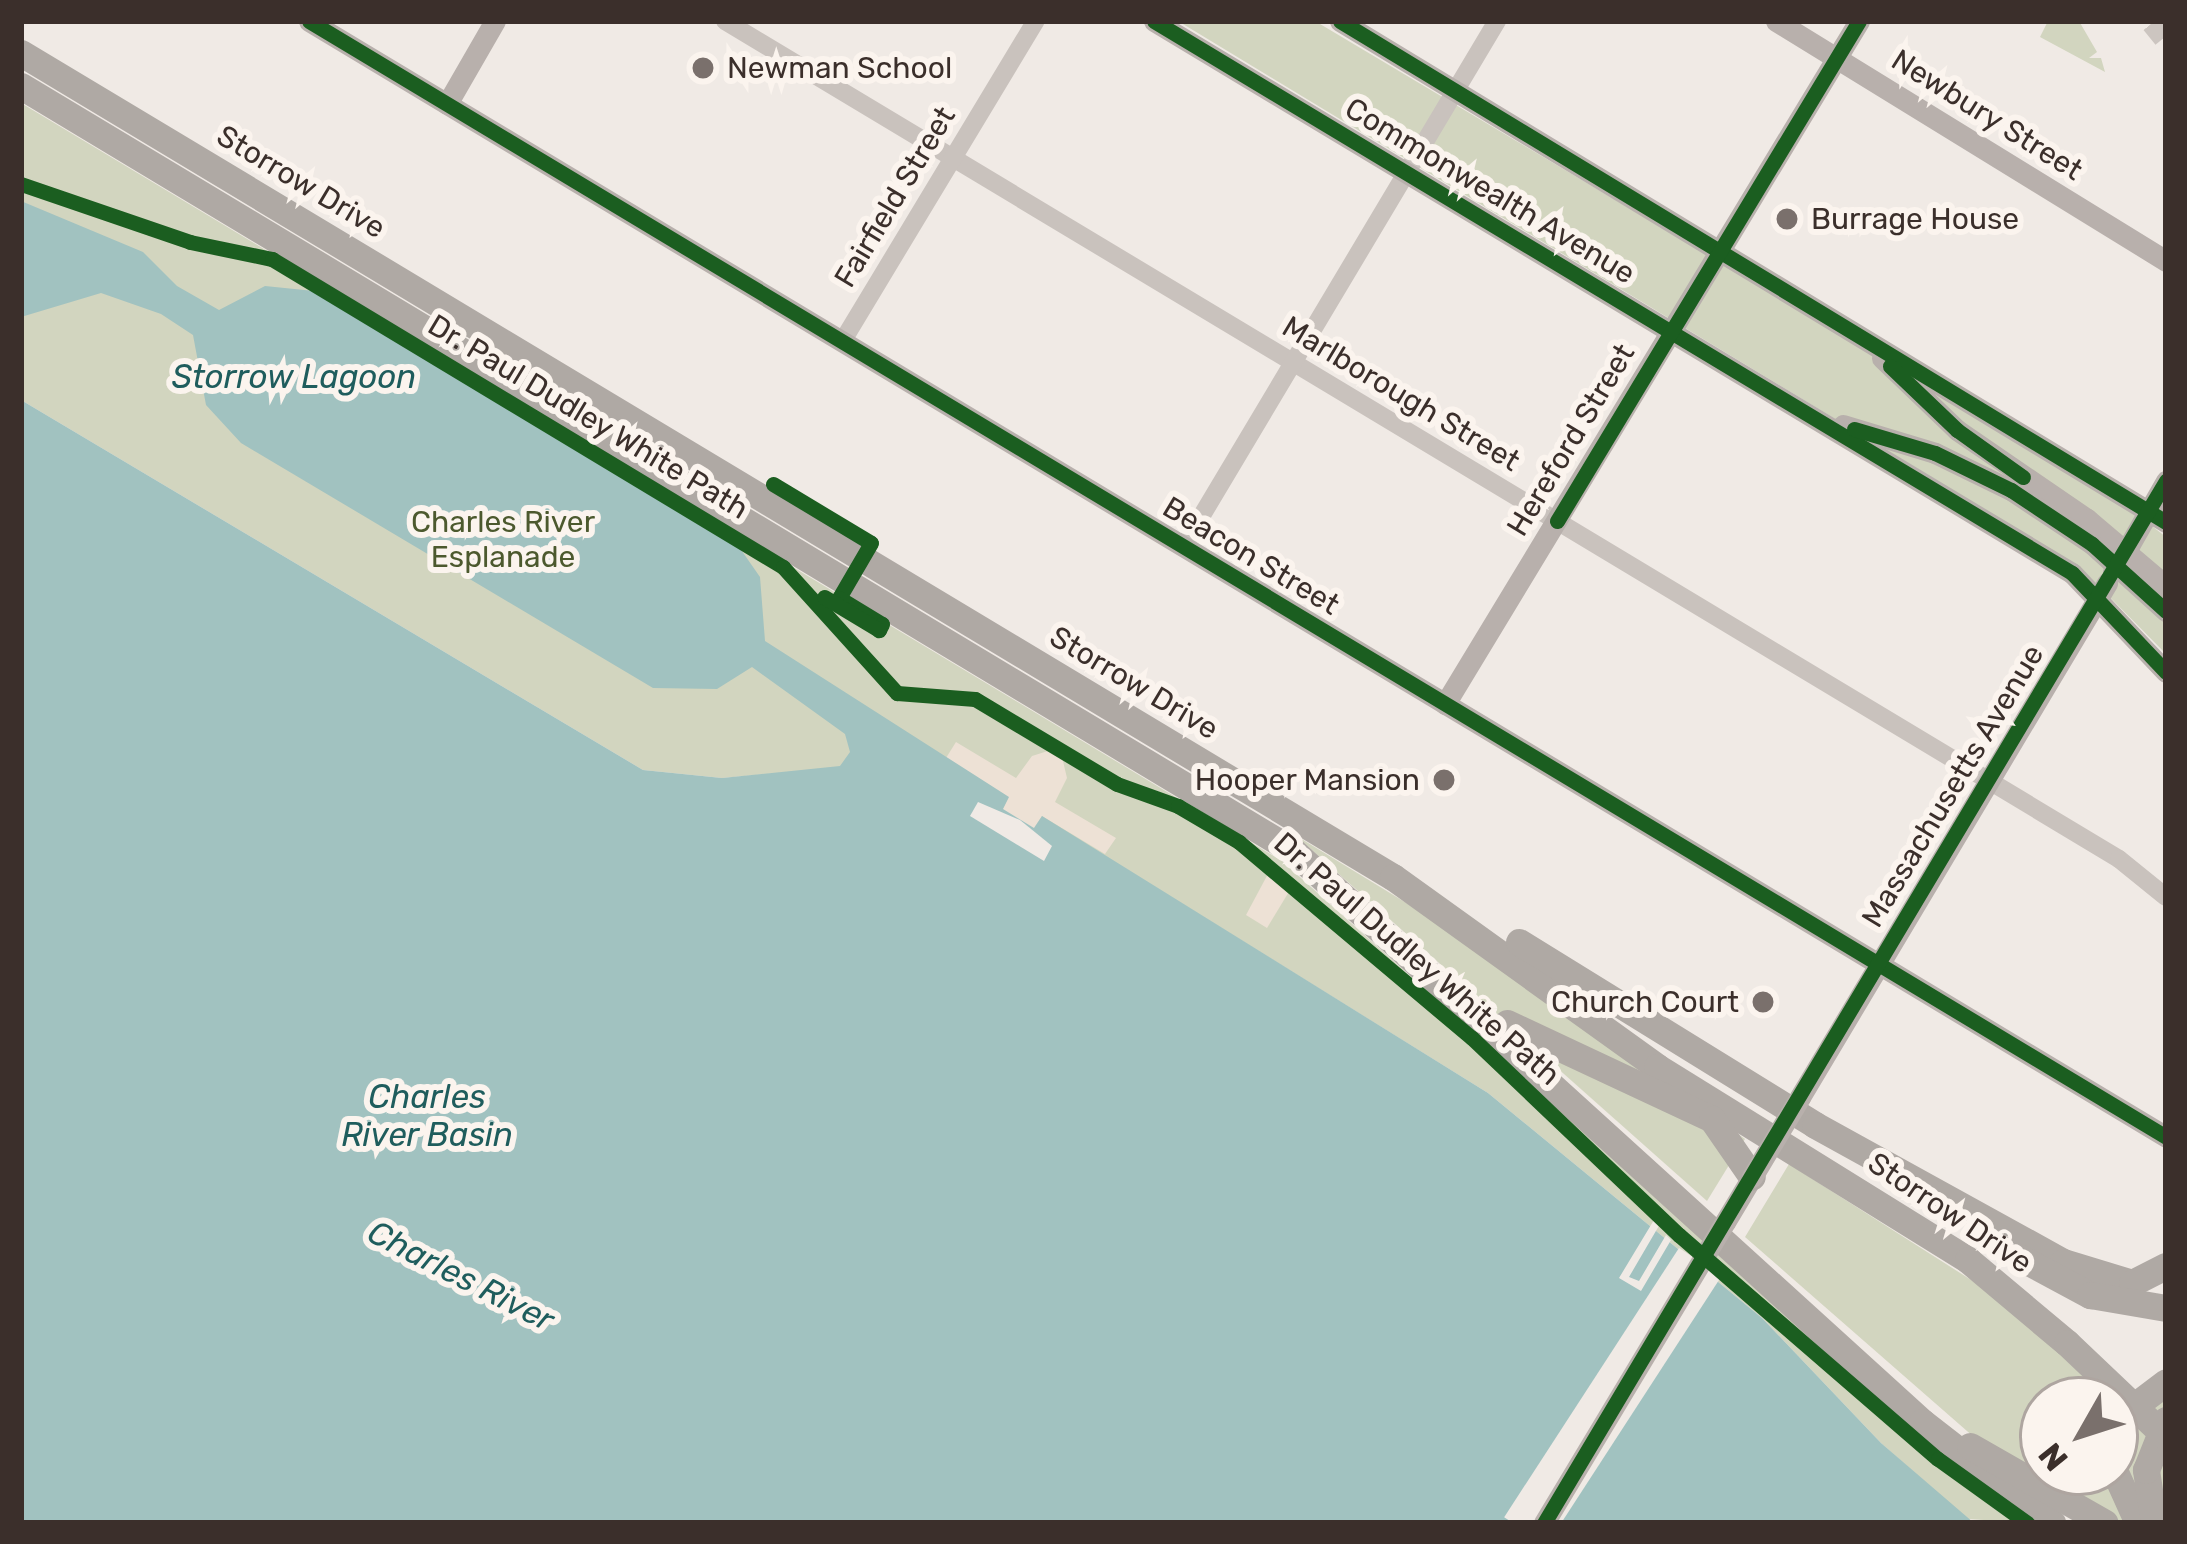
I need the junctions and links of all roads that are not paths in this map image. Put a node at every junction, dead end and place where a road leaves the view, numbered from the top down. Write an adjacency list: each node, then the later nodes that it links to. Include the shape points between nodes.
1 (309, 21): 16 (main road, Beacon Street)
2 (495, 21): 16 (main road)
3 (725, 21): 17 (street, Marlborough Street)
4 (1036, 21): 17 (street, Fairfield Street)
5 (1154, 21): 18 (main road, Commonwealth Avenue)
6 (1340, 21): 15 (main road)
7 (1497, 21): 15 (street)
8 (1776, 21): 12 (main road, Newbury Street)
9 (1859, 21): 12 (main road, Hereford Street)
10 (21, 43): 14 (highway)
11 (21, 53): 14 (highway, Storrow Drive)
12 (1837, 57): 19 (main road, Hereford Street); 20 (main road, Newbury Street)
13 (21, 86): 39 (highway, Storrow Drive, via 1246,818 1326,875)
14 (79, 87): 36 (highway, Storrow Drive)
15 (1456, 91): 18 (street); 19 (main road)
16 (446, 104): 23 (main road, Beacon Street)
17 (953, 158): 23 (street, Fairfield Street); 24 (street, Marlborough Street)
18 (1407, 173): 22 (main road, Commonwealth Avenue); 24 (street)
19 (1720, 250): 21 (main road); 22 (main road, Hereford Street)
20 (2166, 261)
21 (1837, 322): 27 (main road); 30 (main road, via 1957,430 2087,519)
22 (1671, 331): 25 (main road, Commonwealth Avenue); 28 (main road, Hereford Street)
23 (842, 342): 29 (main road, Beacon Street)
24 (1292, 365): 28 (street, Marlborough Street); 29 (street)
25 (1798, 407): 31 (main road, Commonwealth Avenue); 32 (main road, Commonwealth Avenue, via 1922,448 2011,490 2092,544)
26 (2166, 481): 27 (main road, Massachusetts Avenue)
27 (2158, 515): 31 (main road, Massachusetts Avenue, bridge)
28 (1557, 521): 34 (main road, Hereford Street); 35 (street, Marlborough Street)
29 (1184, 547): 34 (main road, Beacon Street)
30 (2166, 586)
31 (2100, 595): 33 (main road, Commonwealth Avenue); 35 (main road, Massachusetts Avenue)
32 (2166, 610)
33 (2166, 672)
34 (1445, 704): 38 (main road, Beacon Street)
35 (1987, 781): 37 (street, Marlborough Street, via 2120,860); 38 (main road, Massachusetts Avenue)
36 (1372, 864): 42 (highway, via 1441,896); 49 (highway, Storrow Drive, bridge, via 1657,1066 1968,1260)
37 (2166, 897)
38 (1878, 964): 40 (main road, Beacon Street); 41 (main road, Massachusetts Avenue, bridge)
39 (1466, 1000): 41 (highway, via 1717,1123); 47 (highway, Storrow Drive)
40 (2166, 1137)
41 (1752, 1177): 51 (main road, Massachusetts Avenue, bridge)
42 (1952, 1206): 43 (highway, via 2087,1272 2135,1283); 44 (highway, via 2066,1285)
43 (2166, 1266)
44 (2166, 1308)
45 (2166, 1382): 46 (highway)
46 (2139, 1402)
47 (1905, 1407): 52 (highway, Storrow Drive); 53 (highway)
48 (2166, 1420): 50 (highway, via 2147,1462)
49 (2166, 1437)
50 (2141, 1511)
51 (1544, 1523)
52 (2053, 1523)
53 (2105, 1523)

